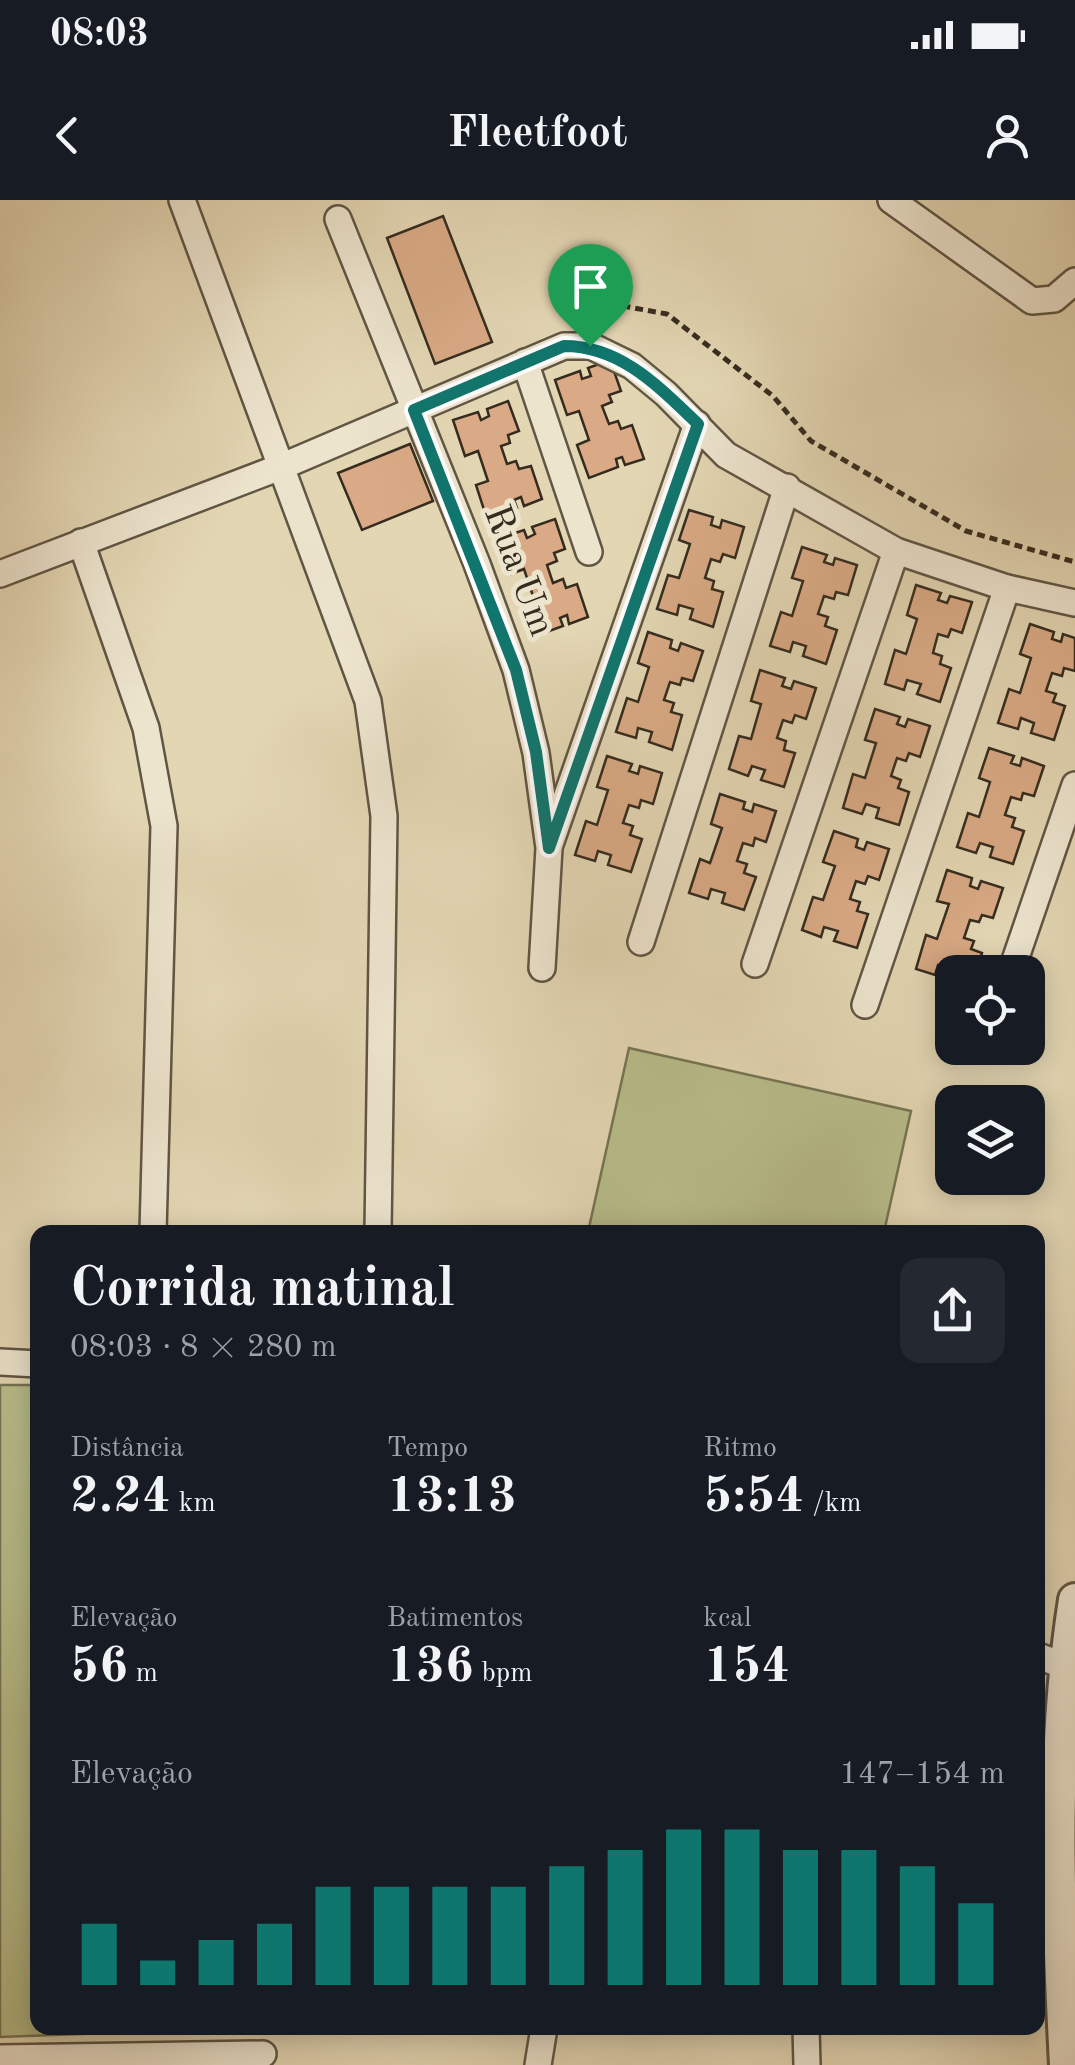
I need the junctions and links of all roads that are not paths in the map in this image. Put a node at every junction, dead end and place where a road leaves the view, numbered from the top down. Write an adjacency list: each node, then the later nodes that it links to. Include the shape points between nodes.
1 (182, 200): 8 (street)
2 (891, 200): 4 (street, via 1032,301 1054,299)
3 (338, 219): 6 (street, Rua Um)
4 (1075, 281)
5 (525, 362): 6 (street); 7 (street, via 564,346 590,346 632,366); 12 (street)
6 (414, 410): 8 (street); 17 (street, Rua Um, via 516,670)
7 (698, 424): 9 (street, via 726,456); 17 (street)
8 (283, 466): 10 (street); 24 (street, via 368,700 378,750 384,816)
9 (787, 487): 11 (street); 18 (street)
10 (81, 542): 13 (street); 23 (street, via 146,728 164,826)
11 (896, 551): 14 (street); 20 (street)
12 (589, 552)
13 (0, 574)
14 (1007, 588): 15 (street); 22 (street)
15 (1075, 603)
16 (1075, 785): 19 (street)
17 (549, 848): 21 (street, Rua Um)
18 (641, 942)
19 (1017, 955)
20 (755, 964)
21 (542, 968)
22 (865, 1005)
23 (153, 1225)
24 (378, 1225)
25 (0, 1362): 26 (street)
26 (30, 1364)
27 (1075, 1600): 28 (street)
28 (1051, 1661): 29 (street)
29 (1068, 1758): 30 (street)
30 (1067, 1868): 31 (street)
31 (1067, 1912): 39 (street)
32 (265, 2035): 36 (street)
33 (543, 2035): 37 (street)
34 (806, 2035): 38 (street)
35 (0, 2058): 36 (street)
36 (262, 2060)
37 (538, 2065)
38 (807, 2065)
39 (1066, 2065)

